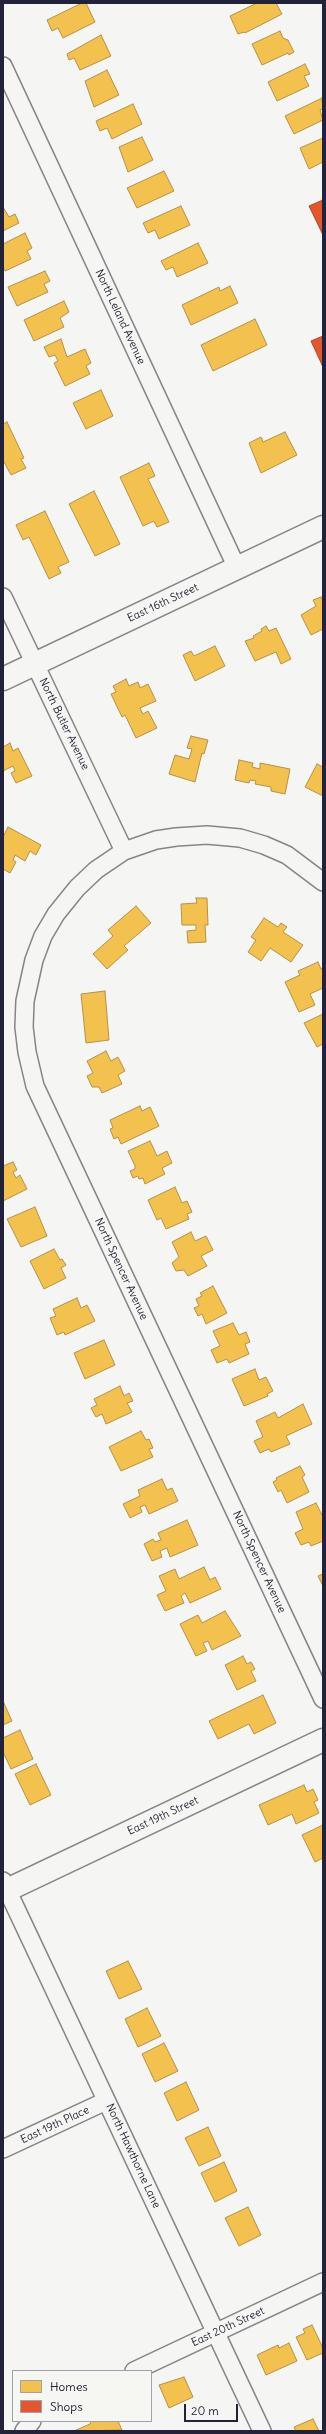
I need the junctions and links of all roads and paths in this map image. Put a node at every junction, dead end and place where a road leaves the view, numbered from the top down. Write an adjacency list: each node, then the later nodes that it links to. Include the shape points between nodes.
1 (3, 66): 3 (street, North Leland Avenue)
2 (323, 527): 3 (main road, East 16th Street)
3 (237, 568): 5 (main road, East 16th Street)
4 (3, 597): 5 (street, North Butler Avenue)
5 (35, 664): 6 (main road, East 16th Street); 7 (street, North Butler Avenue)
6 (3, 679)
7 (124, 852): 8 (street, via 156,840 176,837 207,835 240,838 287,855); 9 (street, North Spencer Avenue, via 96,870 77,888 56,914 43,936 34,960 25,1001 24,1036 30,1069 35,1086)
8 (323, 882)
9 (323, 1700)
10 (323, 1740): 11 (main road, East 19th Street)
11 (4, 1888): 12 (street, North Hawthorne Lane)
12 (106, 2101): 13 (street, East 19th Place); 15 (street, North Hawthorne Lane)
13 (3, 2149)
14 (323, 2282): 15 (street, East 20th Street)
15 (216, 2333): 16 (street, East 20th Street); 19 (street, North Hawthorne Lane)
16 (136, 2370)
17 (31, 2422): 18 (street)
18 (24, 2431)
19 (262, 2431)

